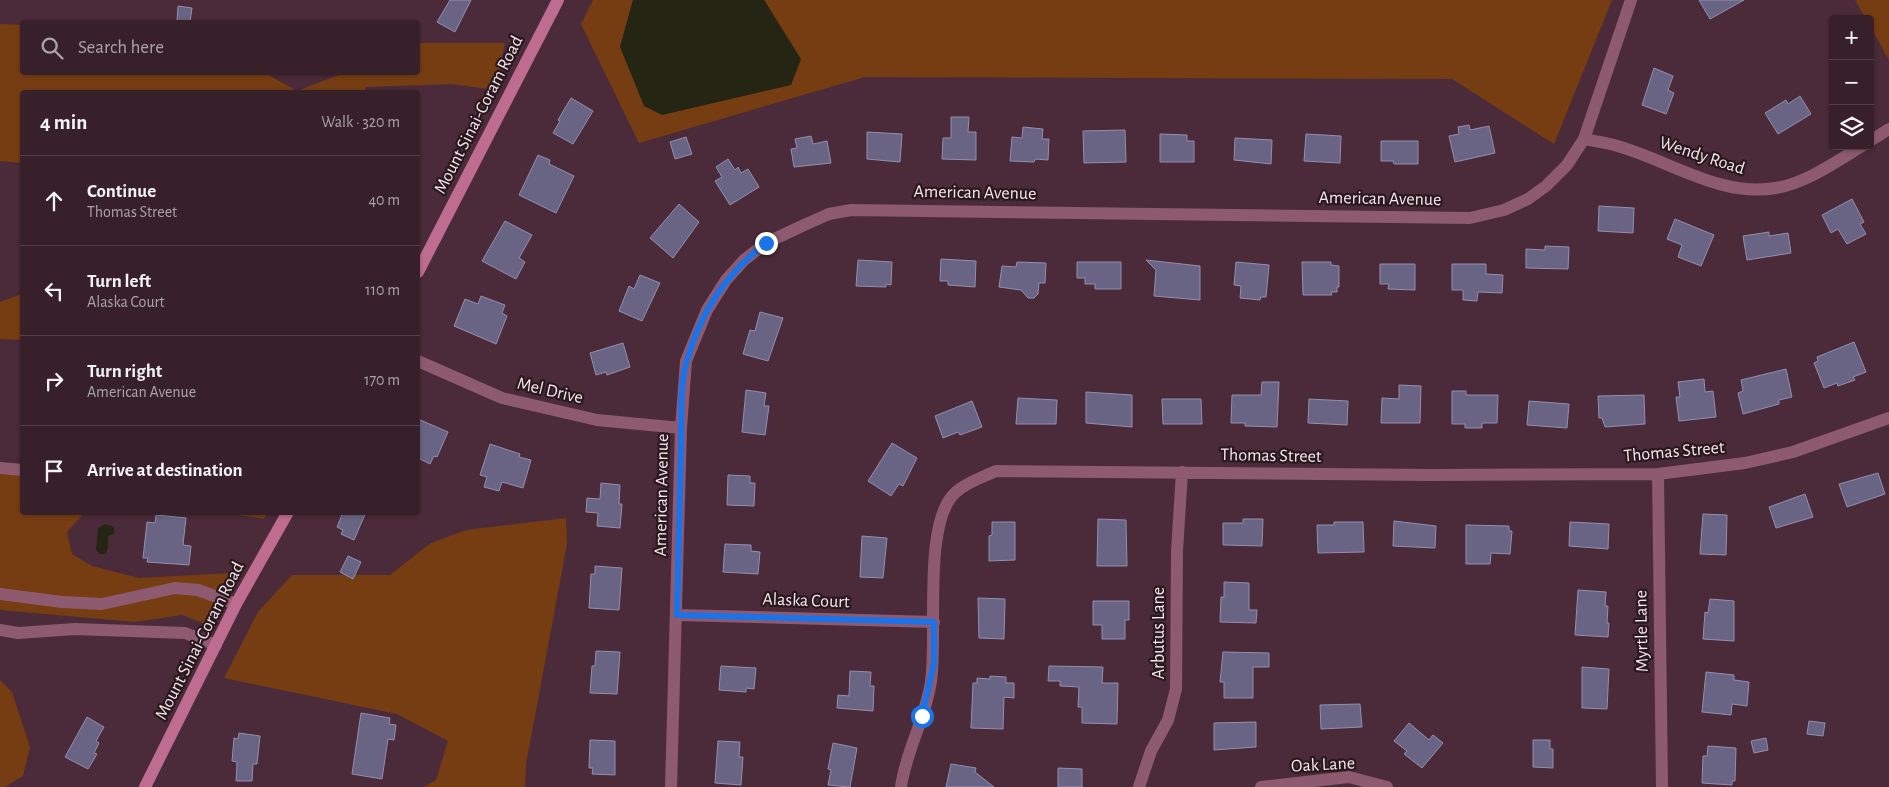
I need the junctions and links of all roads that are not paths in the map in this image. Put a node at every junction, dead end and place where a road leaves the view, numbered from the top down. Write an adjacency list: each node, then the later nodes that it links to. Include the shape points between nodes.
1 (558, 0): 7 (main road, Mount Sinai-Coram Road)
2 (1631, 0): 5 (street, American Avenue)
3 (1889, 129): 4 (street)
4 (1874, 138)
5 (1584, 140): 6 (street, Wendy Road, via 1611,144 1729,187 1752,190 1777,188 1808,177); 10 (street, American Avenue, via 1567,165 1528,199 1504,210 1470,218 882,209 829,214 766,243 726,280 707,310 686,361)
6 (1855, 150)
7 (420, 268)
8 (420, 362): 10 (street, Mel Drive, via 502,398 597,420)
9 (1889, 418): 14 (street, Thomas Street, via 1783,454 1744,463)
10 (681, 428): 18 (street, American Avenue)
11 (0, 468): 12 (street)
12 (20, 470)
13 (1182, 472): 14 (street, Thomas Street); 19 (street, Thomas Street, via 996,471 955,492 943,512 935,540); 25 (street, Arbutus Lane, via 1177,552 1176,689 1168,720 1151,751)
14 (1658, 474): 28 (street, Myrtle Lane)
15 (286, 515): 17 (main road, Mount Sinai-Coram Road)
16 (0, 594): 17 (street, via 102,604 176,588 198,590)
17 (236, 604): 21 (main road, Mount Sinai-Coram Road)
18 (677, 615): 19 (street, Alaska Court); 23 (street, American Avenue)
19 (934, 622): 24 (street, Thomas Street, via 931,684 909,748)
20 (0, 630): 21 (street, via 18,633 75,629 185,633)
21 (216, 645): 22 (main road, Mount Sinai-Coram Road)
22 (145, 787)
23 (671, 787)
24 (901, 787)
25 (1139, 787)
26 (1261, 787): 27 (street, Oak Lane, via 1349,777)
27 (1386, 787)
28 (1662, 787)

